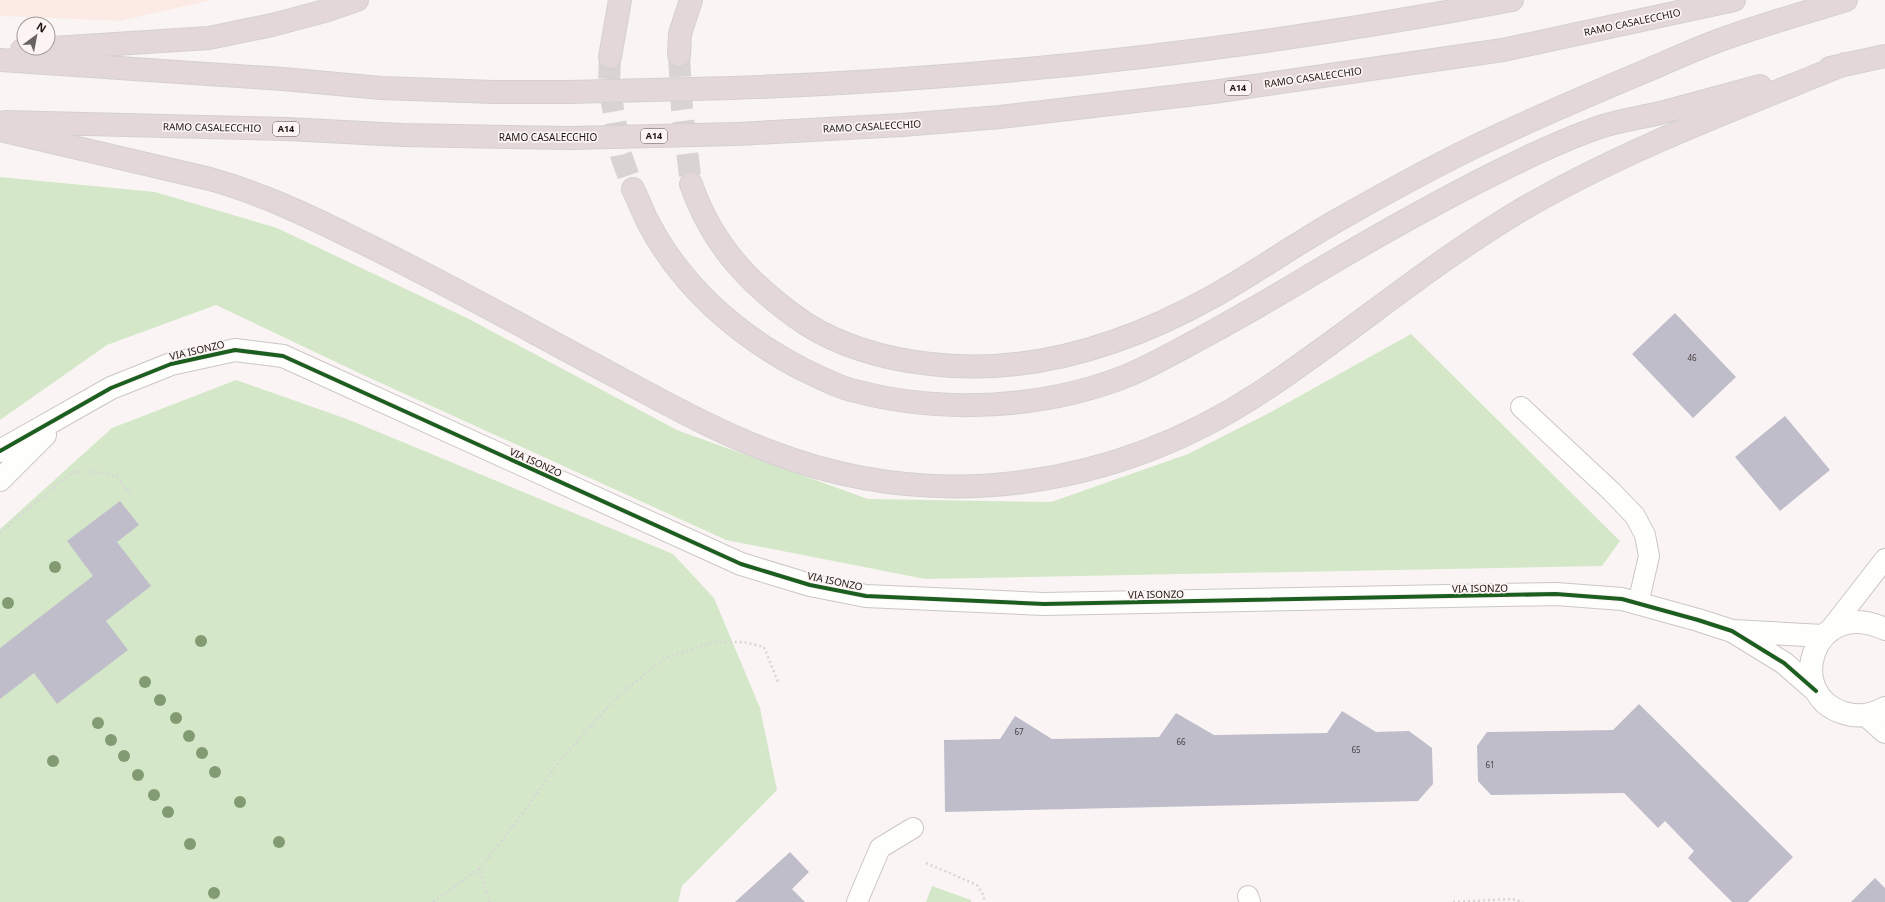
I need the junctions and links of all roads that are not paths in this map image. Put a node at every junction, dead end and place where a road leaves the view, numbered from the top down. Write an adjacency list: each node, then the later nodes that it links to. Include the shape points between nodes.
1 (357, 0): 7 (highway, via 272,25 209,38)
2 (620, 0): 10 (highway)
3 (691, 0): 8 (highway, via 680,34)
4 (1512, 0): 11 (highway, bridge, via 1345,30 1096,62 910,79 732,88 494,92 381,88)
5 (1734, 0): 13 (highway, RAMO CASALECCHIO / A14, bridge, via 1503,50 1213,92 1000,117 902,125 737,134 571,138)
6 (1846, 0): 15 (highway, via 1719,40 1523,124 1468,150 1338,220 1215,295 1165,322 1113,343 1059,358 1002,366 949,366 901,361 865,352 821,333 788,311 736,265 699,208)
7 (0, 51)
8 (679, 55)
9 (1885, 56): 12 (highway)
10 (610, 57)
11 (0, 60)
12 (1844, 64): 14 (highway, via 1640,148 1565,185 1458,250 1290,372 1217,418 1147,451 1102,465 1057,477 973,487 921,486 868,480 774,453 663,402 382,252 266,198 210,179); 16 (highway, via 1598,127 1545,149 1408,218 1260,306 1163,359 1092,387 1051,397 986,405 899,401 852,391 819,378 780,357 716,311 690,283 650,226)
13 (0, 122)
14 (0, 130)
15 (691, 184)
16 (633, 189)
17 (1521, 406): 22 (lane, via 1635,516 1645,535 1649,556)
18 (64, 416): 19 (street, VIA ISONZO); 20 (street, VIA ISONZO); 22 (street, VIA ISONZO, via 112,388 170,364 235,350 283,356 741,564 810,585 866,596 1044,604 1556,594 1622,599)
19 (0, 451)
20 (0, 480)
21 (1885, 559): 25 (lane)
22 (1638, 604): 24 (street, VIA ISONZO)
23 (1885, 630): 25 (street, via 1872,623 1857,621 1842,624)
24 (1732, 631): 25 (street); 26 (street, via 1784,663)
25 (1826, 634): 26 (street, via 1815,648 1811,662 1811,677)
26 (1816, 690): 27 (street, via 1825,703 1838,711 1852,715)
27 (1876, 712): 28 (street)
28 (1885, 732)
29 (913, 828): 30 (lane, via 880,848)
30 (857, 902)

